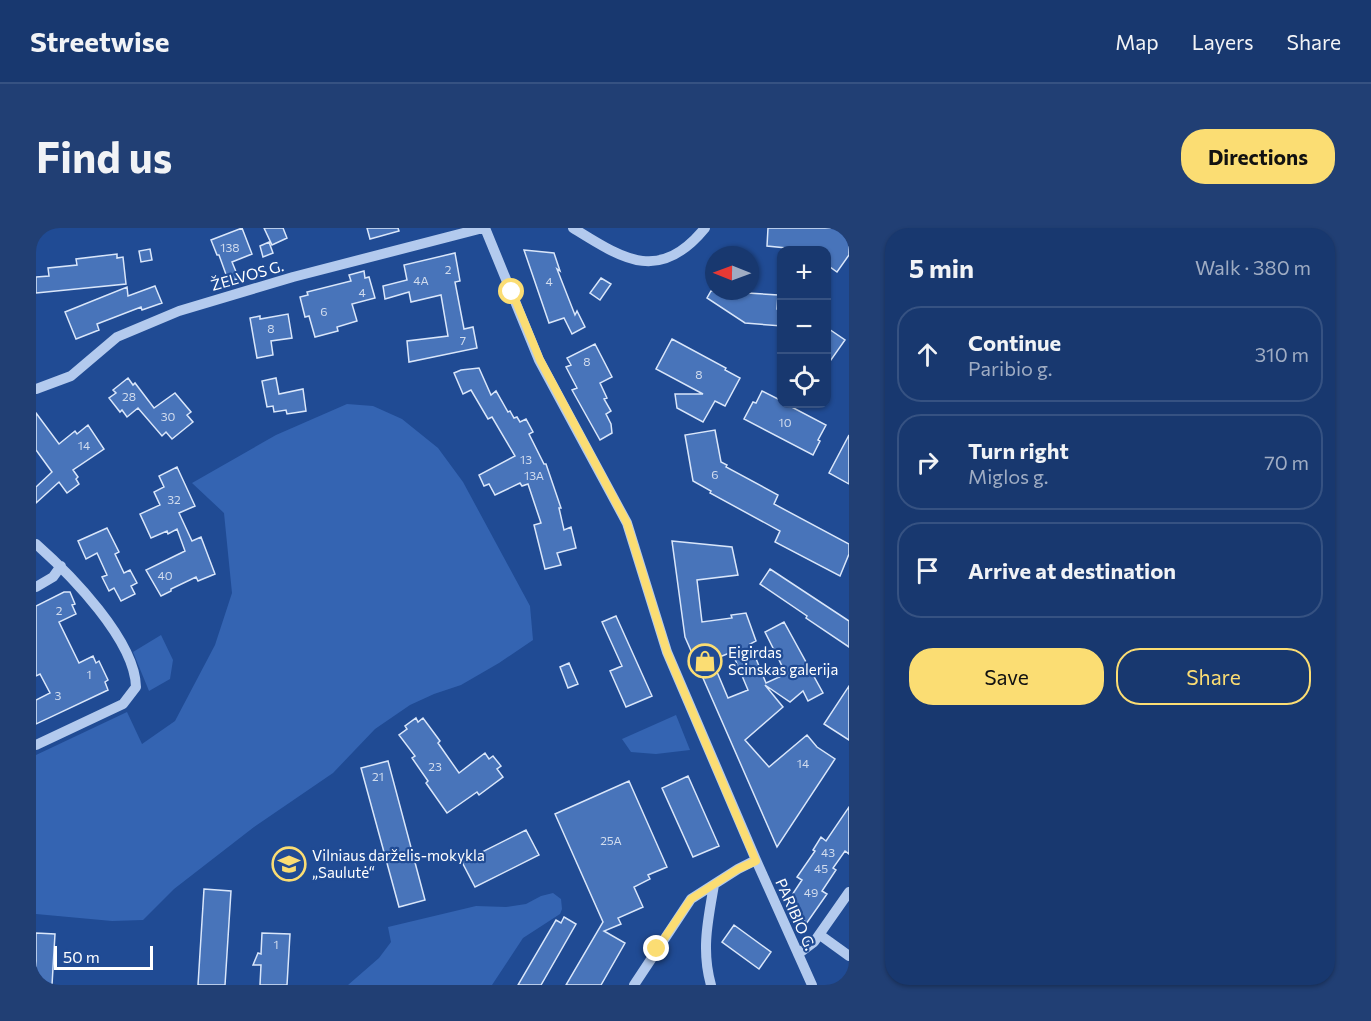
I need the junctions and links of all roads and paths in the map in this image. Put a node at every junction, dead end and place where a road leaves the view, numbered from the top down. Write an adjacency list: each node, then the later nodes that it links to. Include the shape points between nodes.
1 (484, 228): 4 (street, ŽELVOS G., via 179,311 117,337 71,376); 9 (street, PARIBIO G., via 540,360 627,523 667,652)
2 (573, 228): 3 (street, via 618,255 643,261 677,254)
3 (705, 228)
4 (36, 389)
5 (36, 544): 6 (street)
6 (61, 566): 7 (street); 8 (street, via 124,649 135,672 136,687 123,704)
7 (36, 587)
8 (36, 745)
9 (756, 861): 10 (street); 13 (street, PARIBIO G.)
10 (714, 885): 15 (street, via 691,899); 16 (street, via 707,927 706,966)
11 (849, 892): 12 (street)
12 (820, 935): 13 (street); 14 (street)
13 (798, 954): 17 (street, PARIBIO G.)
14 (849, 956)
15 (633, 985)
16 (711, 985)
17 (812, 985)

